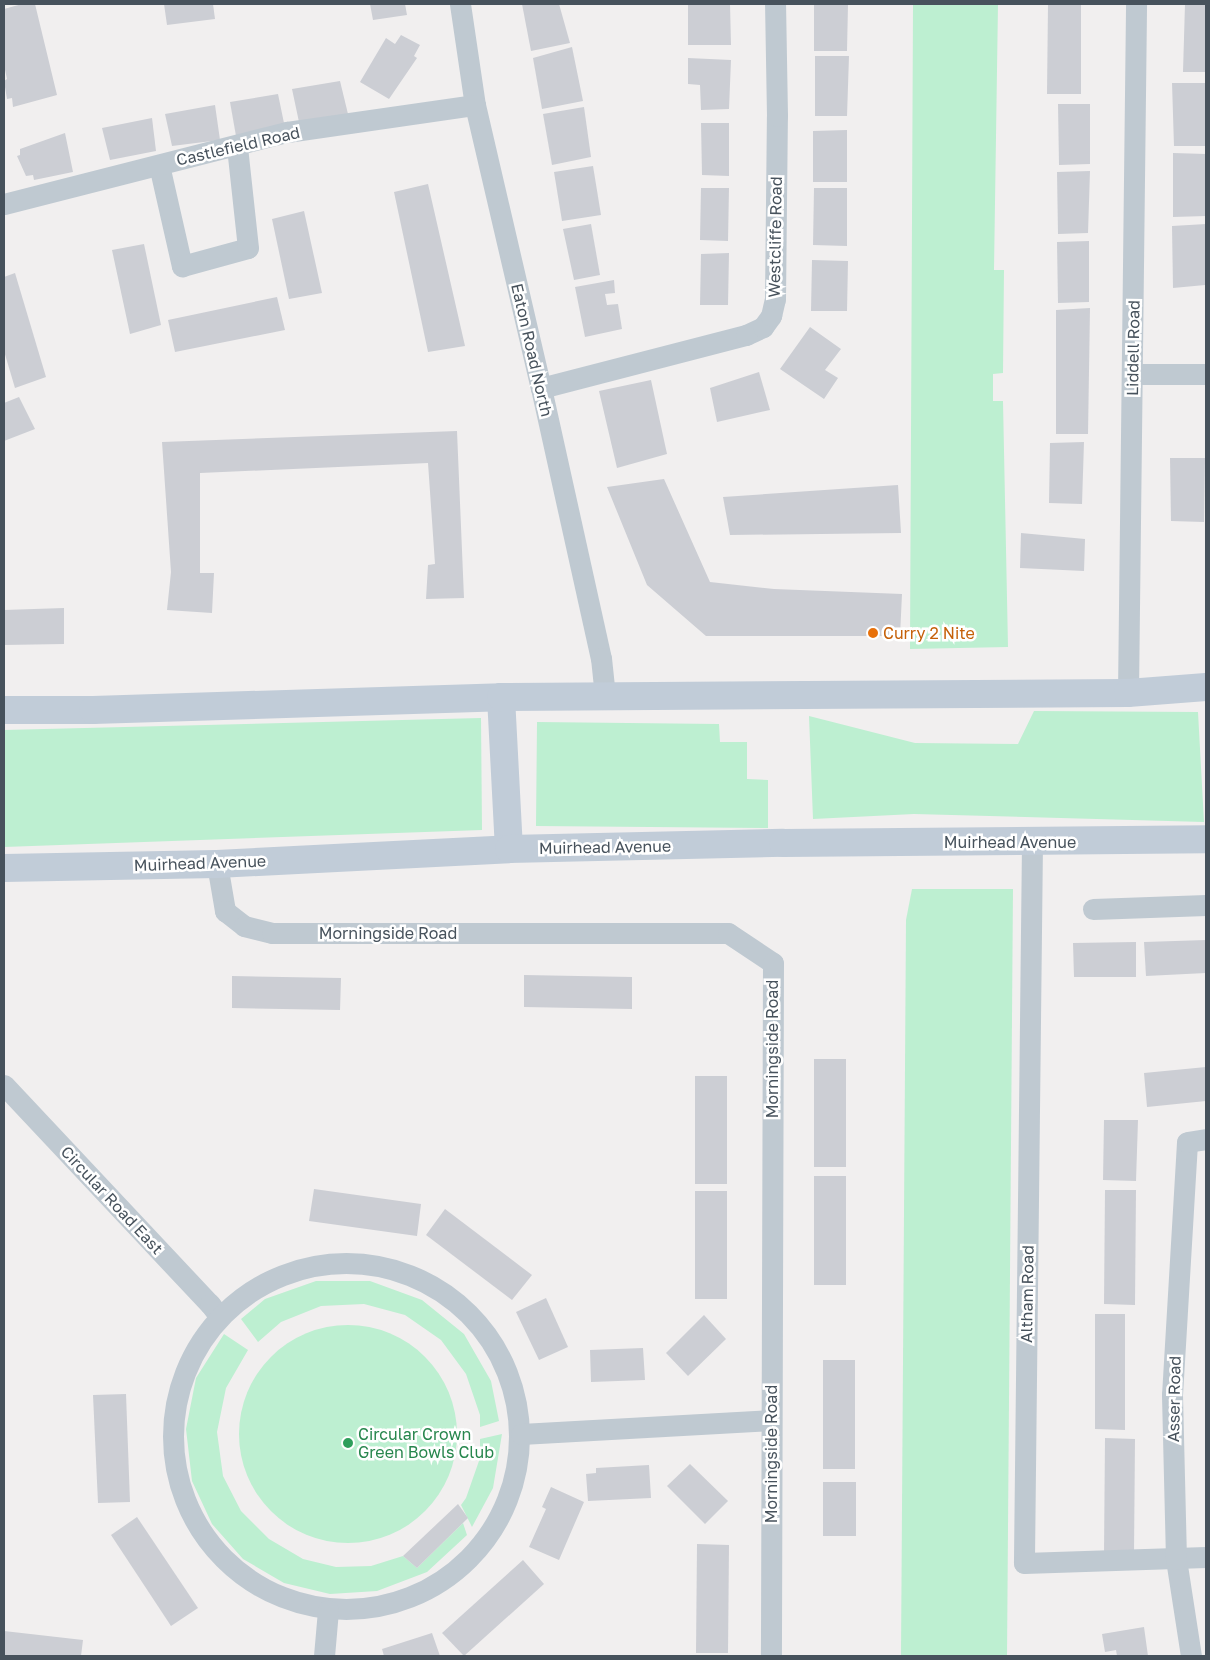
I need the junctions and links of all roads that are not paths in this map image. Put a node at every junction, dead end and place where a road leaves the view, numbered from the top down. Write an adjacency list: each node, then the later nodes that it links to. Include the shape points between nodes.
1 (460, 4): 4 (street, Eaton Road North)
2 (775, 4): 10 (street, Westcliffe Road, via 775,299 771,316 763,327 746,335)
3 (1136, 4): 8 (street, Liddell Road)
4 (476, 105): 5 (street, Castlefield Road, via 287,132); 10 (street, Eaton Road North)
5 (238, 146): 6 (street, Castlefield Road); 6 (street, via 248,248 182,266)
6 (159, 164): 7 (street, Castlefield Road)
7 (4, 204)
8 (1133, 374): 9 (street); 12 (street, Liddell Road)
9 (1206, 374)
10 (541, 388): 14 (street, Eaton Road North, via 601,658)
11 (1206, 687): 12 (street)
12 (1128, 693): 14 (street)
13 (501, 697): 14 (street); 15 (street); 18 (street)
14 (605, 697)
15 (4, 710)
16 (1206, 839): 17 (street, Muirhead Avenue)
17 (1032, 842): 18 (street, Muirhead Avenue, via 783,843); 29 (street, Altham Road, via 1024,1563)
18 (508, 850): 19 (street, Muirhead Avenue)
19 (217, 864): 20 (street, Muirhead Avenue); 26 (street, Morningside Road, via 225,911 244,926 272,933 728,933 772,963)
20 (4, 868)
21 (1206, 905): 22 (street)
22 (1093, 909)
23 (4, 1085): 25 (street, Circular Road East)
24 (1196, 1140): 29 (street, Asser Road, via 1172,1395)
25 (219, 1316): 27 (street, via 266,1280 322,1263 381,1264 436,1286 481,1324 510,1375); 30 (street, via 188,1361 172,1415 174,1470 194,1522 228,1565 275,1595)
26 (771, 1420): 27 (street); 32 (street, Morningside Road)
27 (521, 1434): 30 (street, via 512,1492 484,1544 470,1557 441,1583 387,1606)
28 (1206, 1557): 29 (street, Altham Road)
29 (1176, 1559): 33 (street, Asser Road)
30 (328, 1610): 31 (street)
31 (324, 1656)
32 (771, 1656)
33 (1191, 1656)

